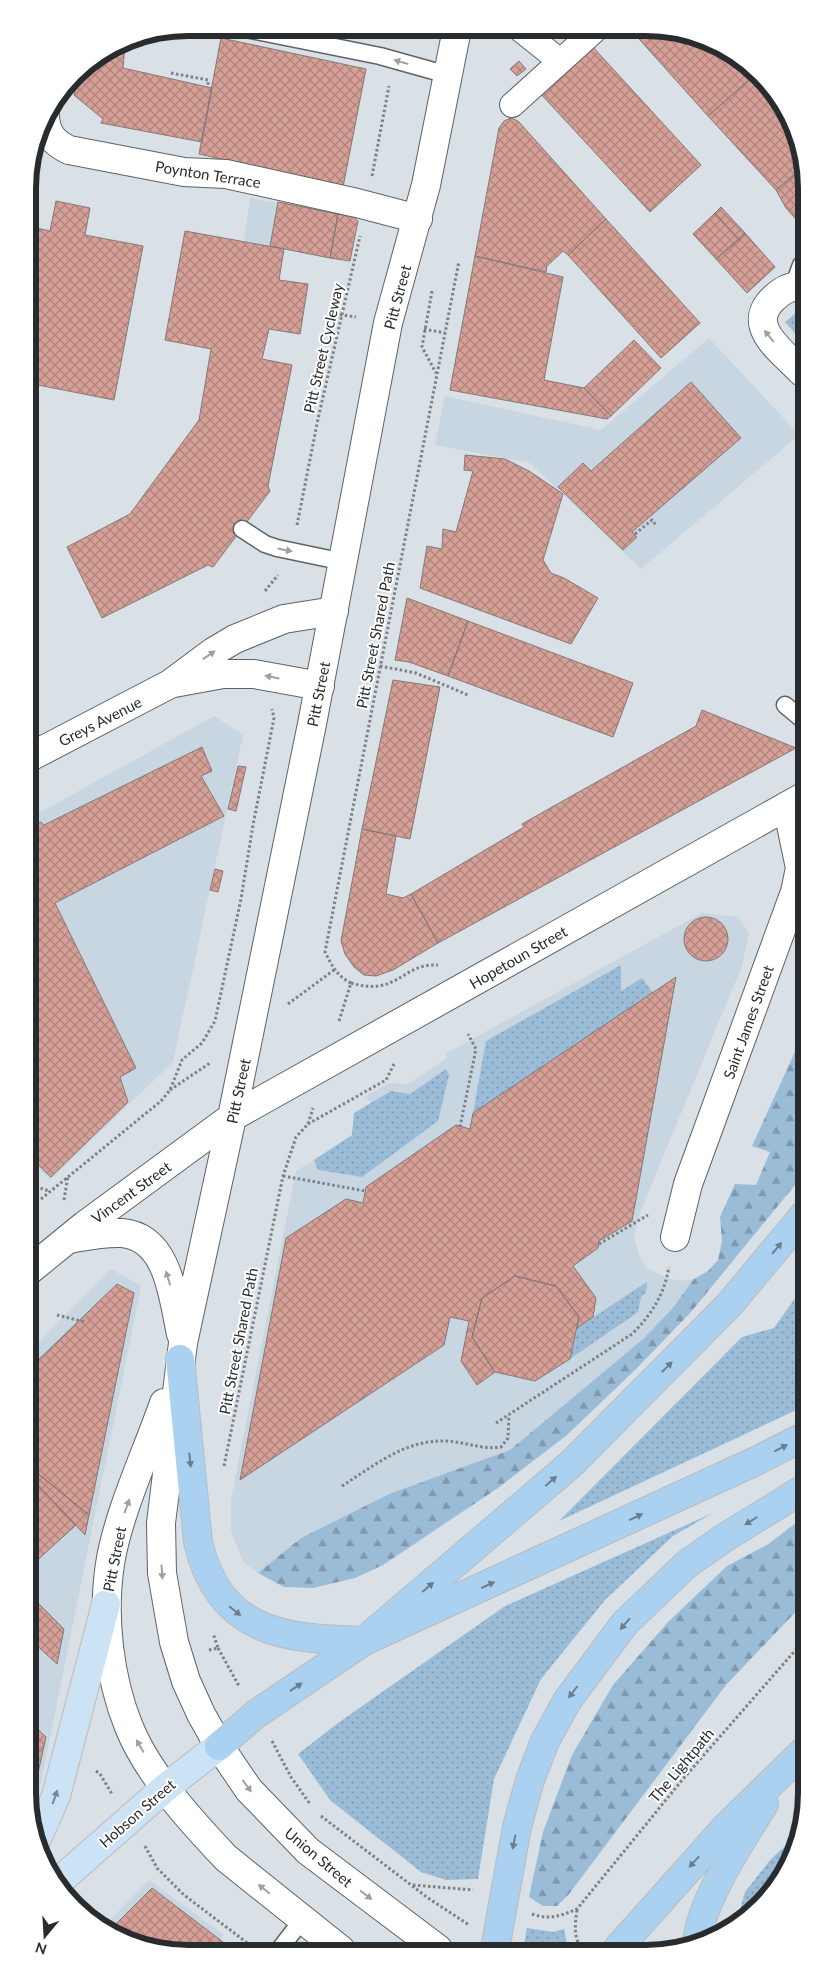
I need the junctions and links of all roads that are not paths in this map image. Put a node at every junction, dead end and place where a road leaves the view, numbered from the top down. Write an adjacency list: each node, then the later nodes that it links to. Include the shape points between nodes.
1 (456, 36): 6 (main road, Pitt Street)
2 (529, 36): 5 (street)
3 (588, 36): 5 (street)
4 (283, 37): 6 (lane, one-way to 4, via 395,60)
5 (560, 61): 7 (street)
6 (448, 75): 9 (main road, Pitt Street)
7 (512, 105)
8 (48, 130): 9 (main road, Poynton Terrace, via 51,138 70,150 184,172 226,174)
9 (418, 219): 13 (main road, Pitt Street, via 388,322)
10 (798, 280): 11 (main road, one-way to 10, via 765,332 762,320 764,307)
11 (798, 368)
12 (242, 528): 13 (lane, one-way to 13, via 265,544)
13 (344, 562): 14 (main road, Pitt Street)
14 (334, 611): 15 (main road, Greys Avenue, one-way to 14, via 213,652 260,627 284,619); 16 (main road, Pitt Street)
15 (170, 684): 16 (main road, Greys Avenue, one-way to 15, via 254,674 223,674); 19 (main road, Greys Avenue)
16 (320, 686): 23 (main road, Pitt Street)
17 (785, 705): 18 (lane)
18 (798, 716)
19 (37, 754)
20 (795, 801): 21 (main road, Saint James Street); 23 (main road, Hopetoun Street)
21 (798, 836)
22 (798, 880): 25 (main road, Saint James Street, via 687,1191)
23 (232, 1117): 26 (main road, Vincent Street); 28 (main road, Pitt Street)
24 (797, 1223): 32 (highway, one-way to 24, via 571,1464 729,1305)
25 (675, 1236)
26 (68, 1238): 27 (main road, Vincent Street); 28 (main road, one-way to 26, via 168,1274 146,1241 118,1233)
27 (36, 1265)
28 (181, 1351): 31 (main road, Pitt Street, one-way to 28, via 110,1563 121,1523); 32 (highway, one-way to 32, via 198,1542 220,1597 243,1617 263,1628 324,1640); 33 (main road, Pitt Street, one-way to 33, via 161,1523 162,1572 170,1625 182,1671 200,1714)
29 (797, 1440): 32 (highway, one-way to 29)
30 (797, 1493): 44 (highway, one-way to 44, via 687,1564 625,1623 566,1701 545,1741 530,1780 517,1827)
31 (106, 1604): 35 (main road, Pitt Street, one-way to 31, via 129,1728 110,1650); 36 (main road, one-way to 31, via 56,1796)
32 (364, 1642): 33 (highway, one-way to 32, via 256,1714)
33 (219, 1746): 35 (main road, Hobson Street); 43 (main road, Union Street, one-way to 43, via 249,1790 308,1851)
34 (797, 1758): 37 (highway)
35 (165, 1788): 38 (main road, Hobson Street); 39 (main road, one-way to 35, via 226,1858)
36 (41, 1830)
37 (731, 1838): 40 (highway); 45 (highway, one-way to 45)
38 (63, 1878)
39 (302, 1920): 41 (lane); 42 (main road)
40 (699, 1935)
41 (284, 1945)
42 (334, 1945)
43 (433, 1945)
44 (496, 1945)
45 (621, 1945)

